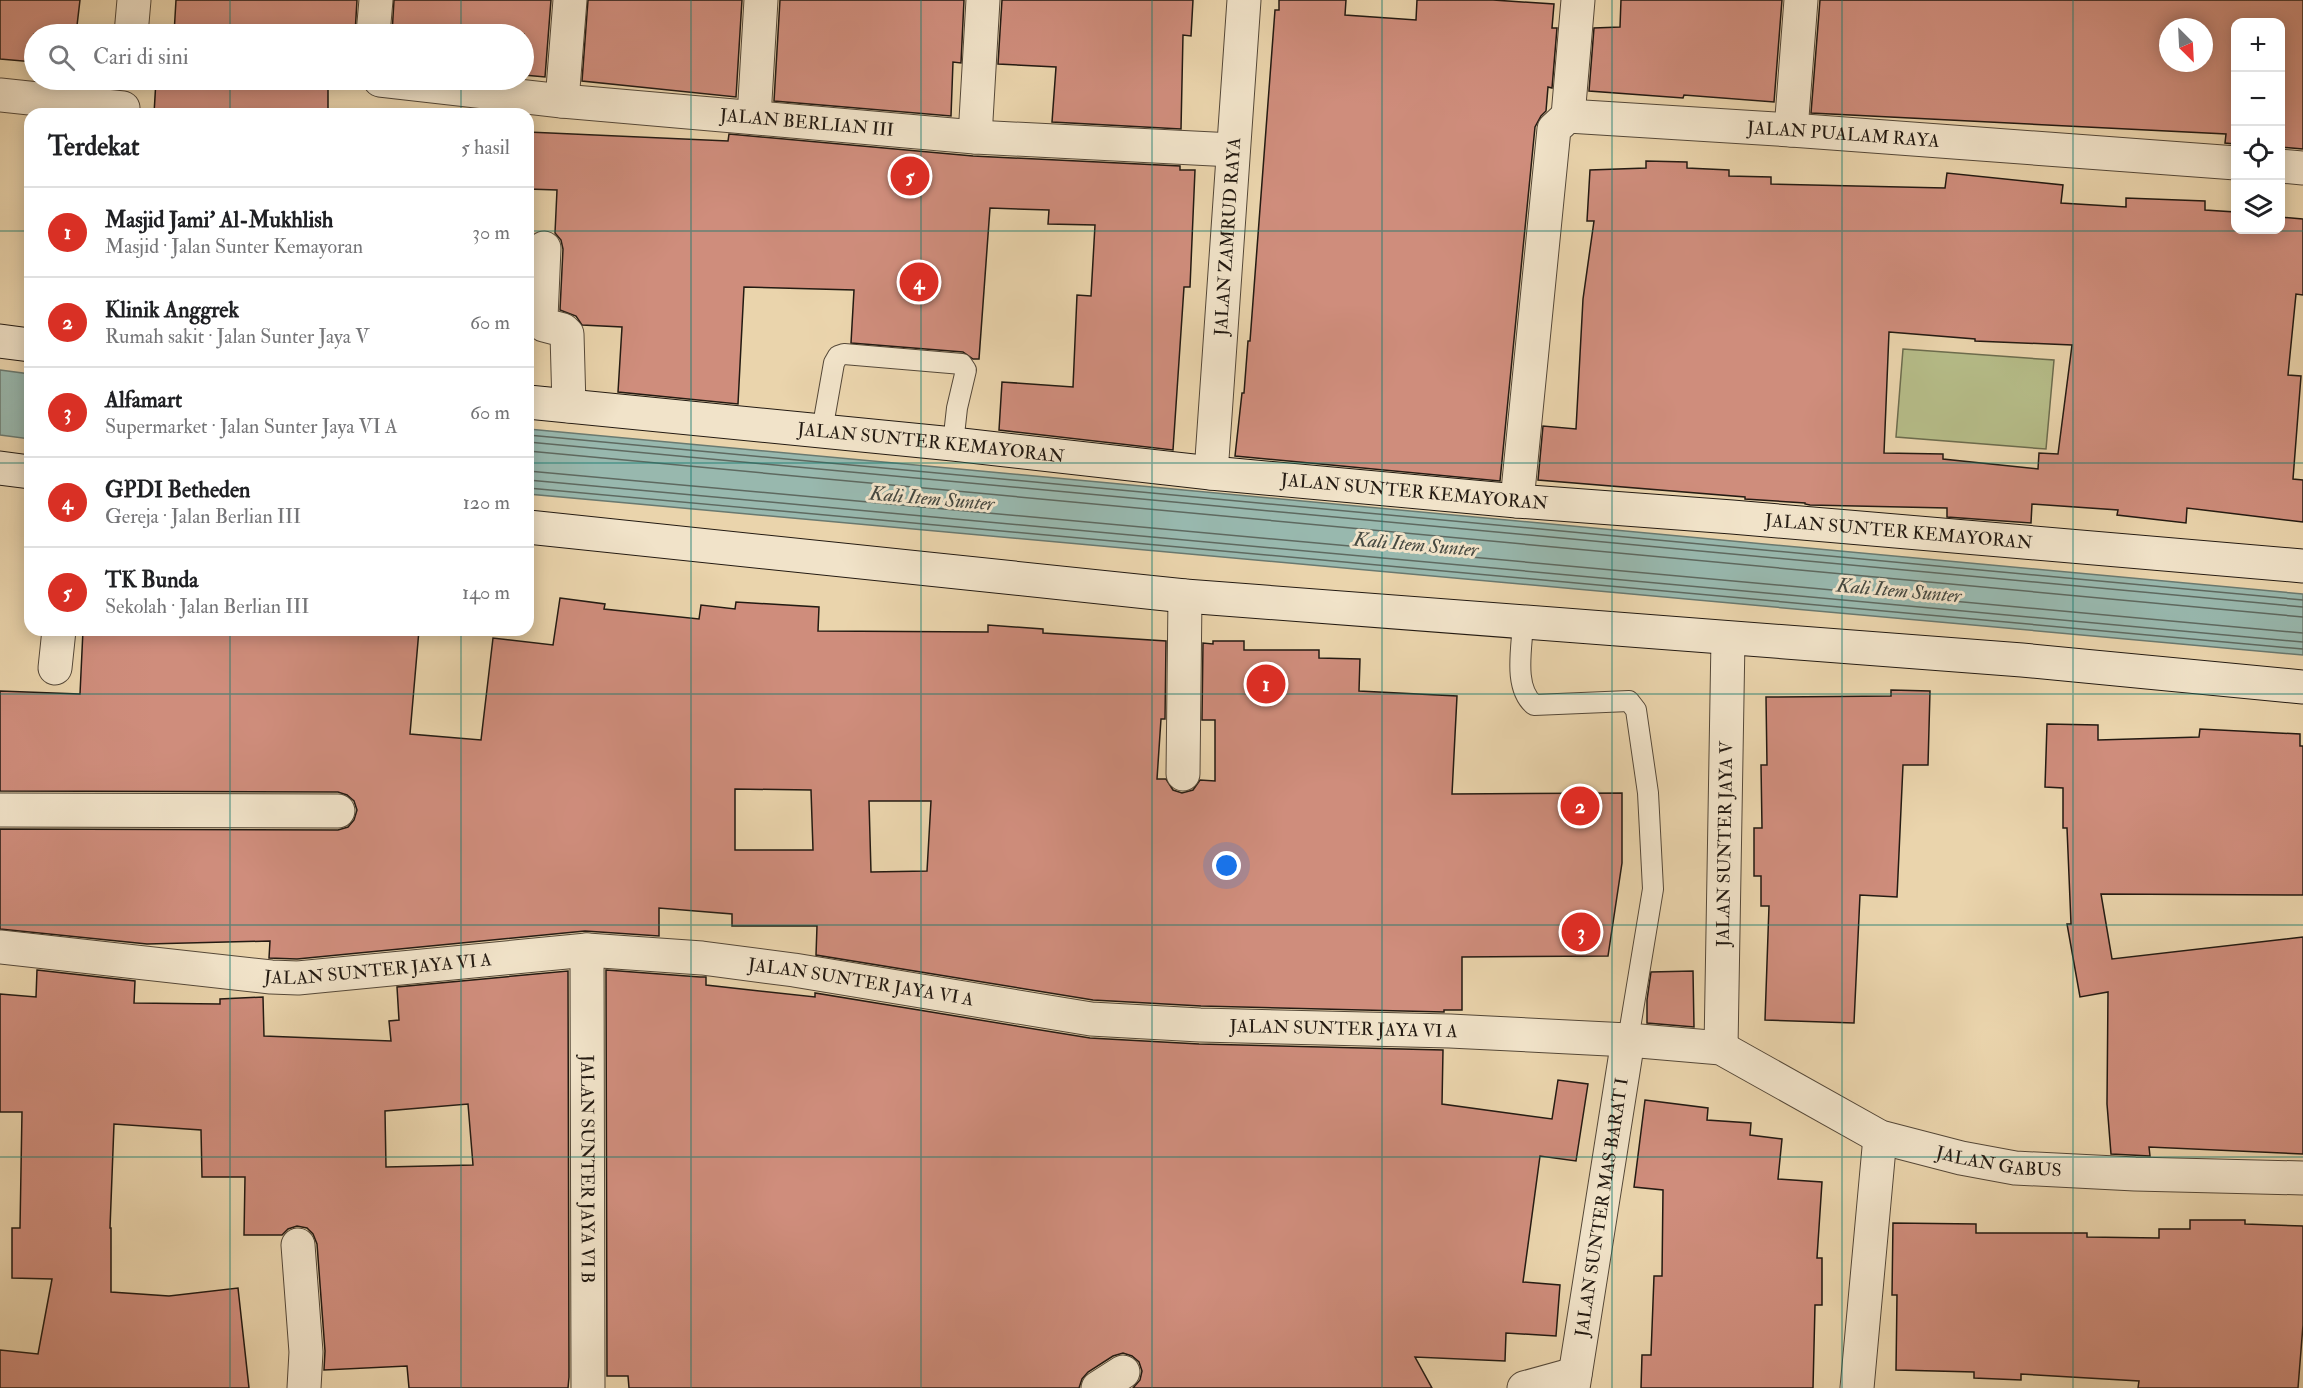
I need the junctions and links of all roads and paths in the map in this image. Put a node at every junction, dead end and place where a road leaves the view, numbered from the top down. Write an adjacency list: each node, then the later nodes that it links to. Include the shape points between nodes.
1 (134, 0): 9 (street)
2 (376, 0): 10 (street)
3 (570, 0): 14 (street)
4 (761, 0): 16 (street)
5 (983, 0): 18 (street)
6 (1244, 0): 19 (street, JALAN ZAMRUD RAYA)
7 (1578, 0): 15 (street)
8 (1801, 0): 17 (street)
9 (132, 24)
10 (374, 24)
11 (467, 90): 14 (street, JALAN BERLIAN III)
12 (0, 95): 13 (street)
13 (124, 100)
14 (562, 101): 16 (street, JALAN BERLIAN III)
15 (1568, 116): 17 (street, JALAN PUALAM RAYA); 33 (street, via 1554,129)
16 (754, 117): 18 (street, JALAN BERLIAN III)
17 (1791, 130): 20 (street, JALAN PUALAM RAYA)
18 (975, 137): 19 (street, JALAN BERLIAN III)
19 (1233, 150): 32 (street, JALAN ZAMRUD RAYA)
20 (2231, 163)
21 (2285, 166): 22 (street)
22 (2303, 168)
23 (544, 248): 27 (street, via 541,318 544,325 567,334)
24 (0, 341): 25 (street)
25 (24, 344)
26 (534, 403): 27 (street, JALAN SUNTER KEMAYORAN)
27 (569, 406): 28 (street, JALAN SUNTER KEMAYORAN)
28 (822, 431): 29 (street, JALAN SUNTER KEMAYORAN); 29 (lane, via 838,356 962,364 966,370)
29 (953, 444): 32 (street, JALAN SUNTER KEMAYORAN)
30 (0, 468): 31 (street)
31 (24, 471)
32 (1210, 473): 33 (street, JALAN SUNTER KEMAYORAN)
33 (1517, 501): 35 (street, JALAN SUNTER KEMAYORAN)
34 (534, 528): 36 (street)
35 (2303, 566)
36 (1185, 596): 37 (street); 42 (street)
37 (1523, 622): 39 (street); 47 (lane, via 1521,683 1526,698 1534,705 1629,701 1636,710 1648,793 1653,889)
38 (58, 636): 40 (street)
39 (1728, 639): 41 (street, via 2022,660); 48 (street, JALAN SUNTER JAYA V)
40 (55, 668)
41 (2303, 687)
42 (1183, 774)
43 (0, 810): 44 (street)
44 (338, 811)
45 (0, 947): 46 (street, JALAN SUNTER JAYA VI A, via 298,978)
46 (586, 950): 47 (street, JALAN SUNTER JAYA VI A, via 702,958 794,970 1091,1019); 54 (street, JALAN SUNTER JAYA VI B)
47 (1628, 1040): 48 (street, JALAN SUNTER JAYA VI A); 52 (street, JALAN SUNTER MAS BARAT I)
48 (1721, 1048): 49 (street, JALAN GABUS)
49 (1880, 1137): 50 (street, JALAN GABUS, via 2015,1168); 56 (street)
50 (2303, 1178)
51 (298, 1245): 53 (street, via 306,1352)
52 (1574, 1381): 55 (street, JALAN SUNTER MAS BARAT I)
53 (303, 1388)
54 (588, 1388)
55 (1524, 1388)
56 (1857, 1388)

